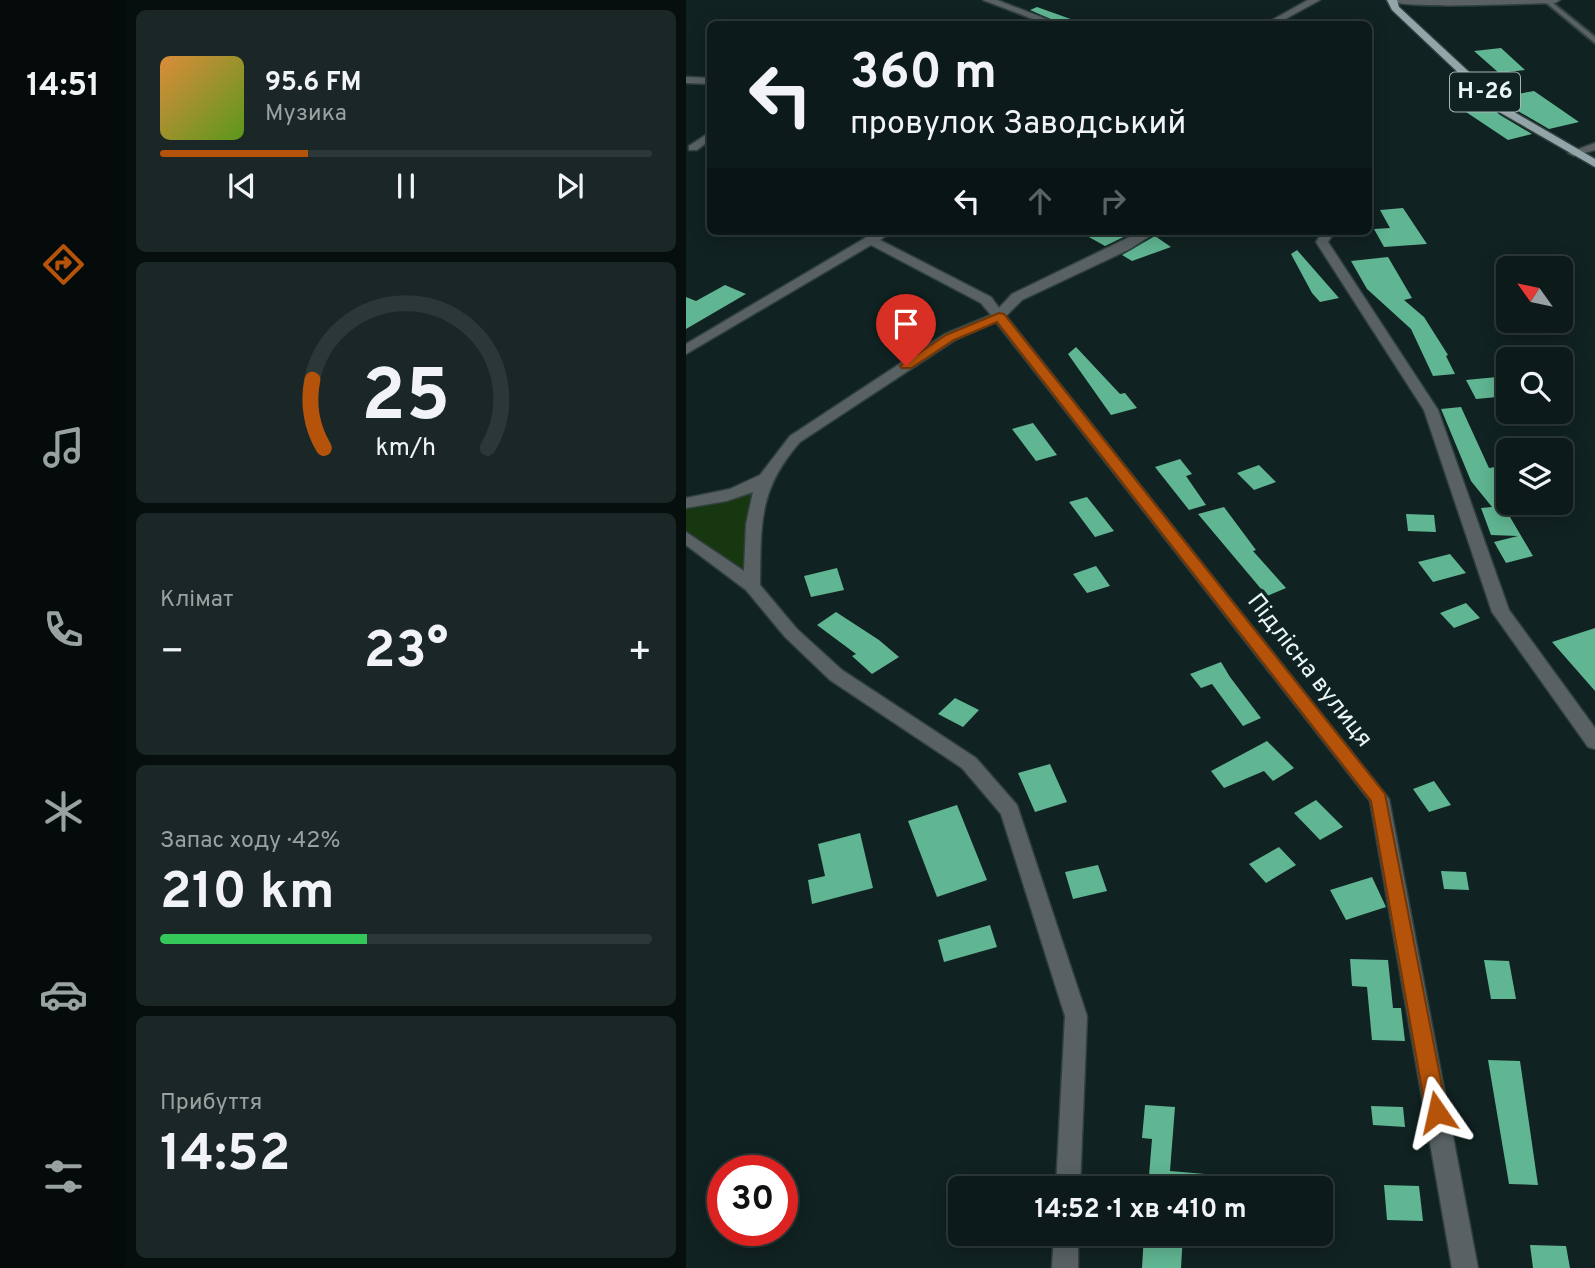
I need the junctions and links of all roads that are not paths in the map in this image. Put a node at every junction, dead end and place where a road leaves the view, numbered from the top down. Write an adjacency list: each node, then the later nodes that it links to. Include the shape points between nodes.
1 (988, 0): 5 (street)
2 (1315, 0): 6 (street)
3 (1392, 0): 4 (street); 13 (main road, Н-26, via 1396,9 1505,111)
4 (1550, 1): 7 (lane)
5 (1046, 21)
6 (1276, 21)
7 (1595, 41)
8 (686, 80): 9 (street)
9 (707, 81)
10 (707, 137): 12 (street)
11 (1595, 146): 13 (street)
12 (693, 148)
13 (1574, 153): 14 (main road, Н-26)
14 (1595, 164)
15 (879, 235): 18 (street, Підлісна вулиця, via 986,300); 19 (street)
16 (1144, 235): 18 (street, via 1017,297)
17 (1326, 235): 24 (street, via 1322,242 1431,410 1501,612)
18 (999, 316): 20 (street, via 950,337 818,422 775,460); 28 (street, Підлісна вулиця, via 1379,799)
19 (686, 350)
20 (764, 479): 21 (street, via 728,497); 23 (street, via 757,498)
21 (686, 503)
22 (686, 537): 23 (street)
23 (752, 586): 25 (street, via 791,633 836,675 969,763 1010,810 1076,1016)
24 (1595, 742)
25 (1069, 1176)
26 (1066, 1246): 27 (street)
27 (1065, 1268)
28 (1465, 1268)

